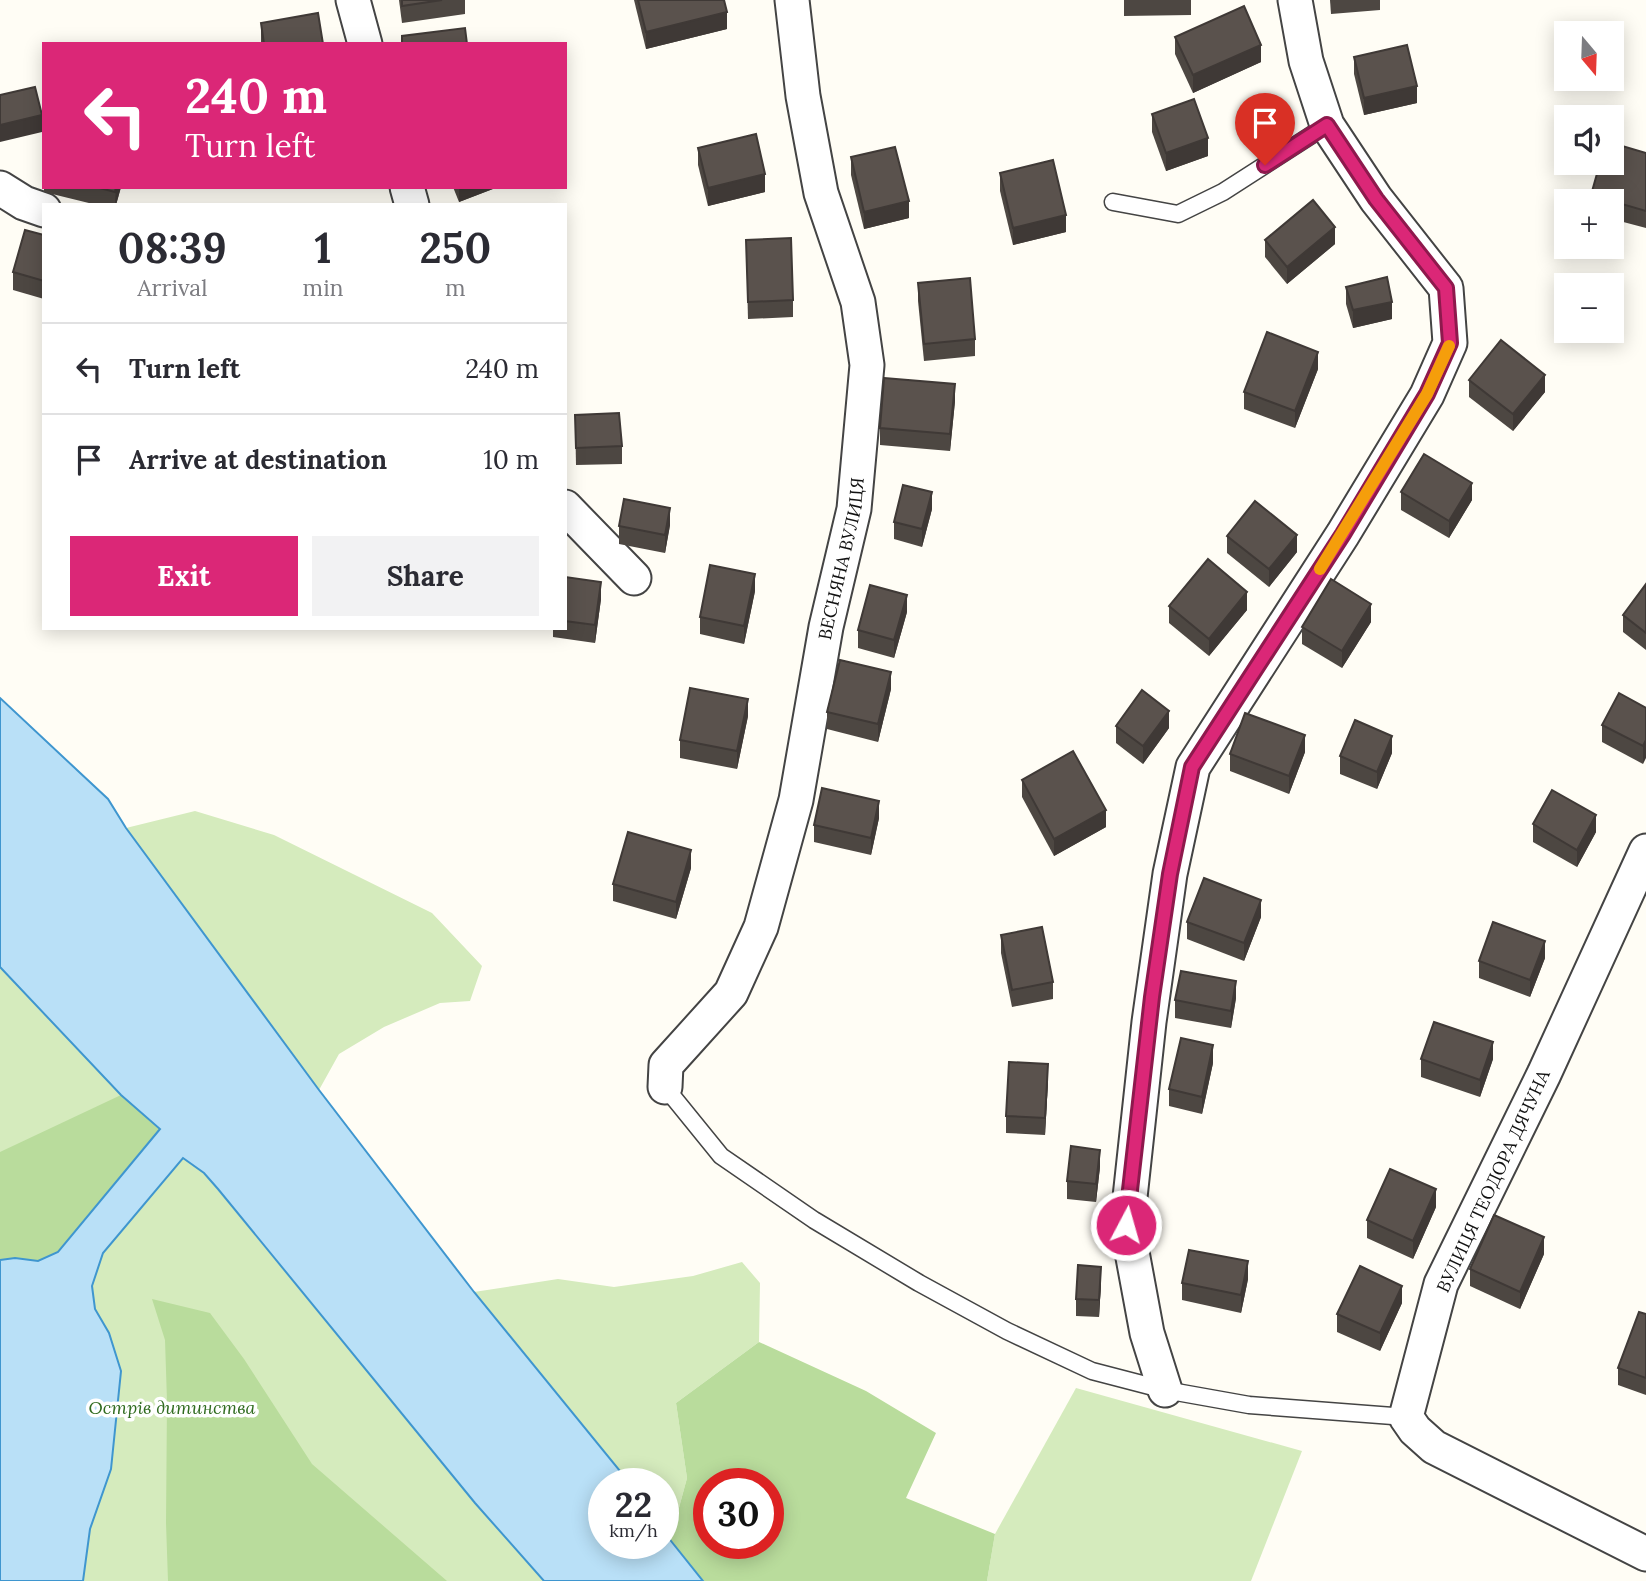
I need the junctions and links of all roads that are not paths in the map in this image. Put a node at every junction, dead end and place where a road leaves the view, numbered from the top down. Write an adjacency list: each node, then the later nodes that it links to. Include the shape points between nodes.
1 (353, 0): 4 (street)
2 (792, 0): 12 (street, ВЕСНЯНА ВУЛИЦЯ, via 821,193 858,302 867,365 854,509 826,627 796,800 761,927 731,993 666,1065)
3 (1295, 0): 5 (street, via 1306,61)
4 (364, 42)
5 (1327, 125): 7 (lane, via 1223,192 1178,214); 13 (street, via 1376,199 1446,288 1450,343 1427,394 1350,523 1192,767 1154,982 1126,1225 1147,1333)
6 (0, 188): 8 (street)
7 (1113, 202)
8 (42, 209)
9 (567, 510): 10 (street)
10 (634, 578)
11 (1646, 851): 14 (street, ВУЛИЦЯ ТЕОДОРА ДЯЧУНА, via 1441,1284)
12 (665, 1087): 13 (lane, via 721,1156 814,1220 1007,1331 1092,1371)
13 (1165, 1390): 14 (lane, via 1249,1405)
14 (1406, 1417): 15 (street, via 1434,1447)
15 (1646, 1554)

